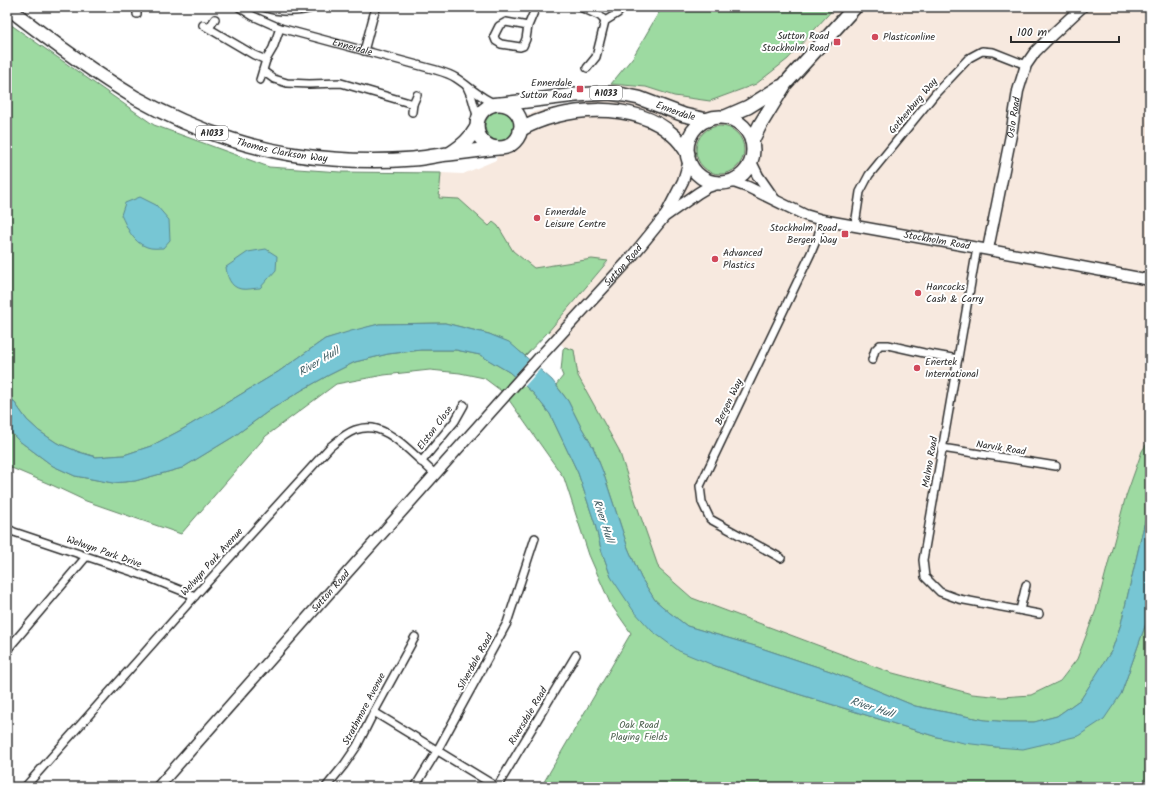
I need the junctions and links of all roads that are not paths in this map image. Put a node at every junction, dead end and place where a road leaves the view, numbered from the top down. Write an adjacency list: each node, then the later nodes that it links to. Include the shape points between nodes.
1 (7, 7): 33 (highway, Thomas Clarkson Way / A1033, via 97,73 136,98 226,138 272,150 335,159 414,159)
2 (239, 7): 14 (street, Ennerdale)
3 (263, 7): 4 (street, via 292,12)
4 (315, 7)
5 (377, 7): 15 (street)
6 (536, 7): 13 (street)
7 (580, 7): 12 (street, via 600,16)
8 (622, 7): 12 (street)
9 (855, 7): 21 (highway)
10 (1082, 7): 17 (street, Oslo Road, via 1035,52)
11 (215, 19): 16 (street, via 206,27)
12 (605, 22): 18 (street, via 596,57)
13 (528, 26): 13 (street, via 526,39 520,47 501,44 494,36 499,26 506,22)
14 (280, 28): 15 (street, Ennerdale); 16 (street)
15 (364, 51): 22 (street, Ennerdale, via 448,74)
16 (266, 60): 19 (street)
17 (1026, 65): 40 (street, Gothenburg Way, via 993,52 982,51 969,58 935,94 868,175 860,192); 41 (street, Oslo Road)
18 (588, 68)
19 (263, 71): 20 (street); 24 (street, via 274,79 287,83 341,83)
20 (260, 80)
21 (785, 84): 27 (highway, via 768,96); 31 (highway)
22 (466, 86): 25 (street, Ennerdale, via 484,99); 29 (street, via 472,98)
23 (417, 95): 24 (street)
24 (413, 104): 26 (street)
25 (499, 104): 28 (highway, Ennerdale / A1033, via 609,93 639,98 684,115); 29 (highway, via 485,109); 30 (highway, via 509,106 515,111 521,123)
26 (412, 112)
27 (724, 118): 28 (highway); 31 (highway, via 742,125)
28 (707, 120): 34 (highway, via 692,134 688,144)
29 (477, 123): 32 (highway, via 481,139 491,147); 33 (highway, A1033, via 472,136)
30 (520, 130): 32 (highway, via 512,143); 34 (highway, Ennerdale / A1033, via 547,118 571,112 615,111 636,115 660,125 683,145)
31 (752, 141): 35 (highway)
32 (497, 148): 33 (highway, A1033)
33 (450, 154)
34 (689, 157): 36 (highway, via 694,170 701,177 710,181); 38 (street, via 683,180)
35 (751, 162): 36 (highway, via 743,174); 37 (street)
36 (725, 182): 37 (street, Stockholm Road, via 748,187); 38 (street, Sutton Road, via 698,192)
37 (776, 200): 39 (street, Stockholm Road, via 805,215)
38 (664, 217): 49 (street, Sutton Road, via 629,260)
39 (822, 220): 40 (street, Stockholm Road); 53 (street, Bergen Way, via 811,253 700,486 702,502 710,519)
40 (855, 225): 41 (street, Stockholm Road)
41 (982, 248): 42 (street, Stockholm Road); 43 (street, Malmo Road)
42 (1150, 280)
43 (958, 359): 44 (street, via 880,345 875,350); 46 (street, Malmo Road)
44 (872, 360)
45 (464, 405): 47 (street, Elston Close, via 455,421)
46 (942, 448): 48 (street, Narvik Road); 56 (street, Malmo Road, via 923,560 925,577 940,592 959,599)
47 (422, 462): 49 (street, Welwyn Park Avenue); 55 (street, Welwyn Park Avenue, via 391,436 377,429 354,430 342,437)
48 (1056, 466)
49 (435, 474): 64 (street, Sutton Road)
50 (7, 528): 52 (street, Welwyn Park Drive)
51 (535, 538): 62 (street, Silverdale Road, via 508,623)
52 (86, 557): 55 (street, Welwyn Park Drive, via 145,576); 59 (street)
53 (781, 558)
54 (1026, 585): 56 (street)
55 (194, 596): 63 (street, Welwyn Park Avenue)
56 (1020, 610): 57 (street, Malmo Road)
57 (1039, 614)
58 (415, 637): 61 (street, Strathmore Avenue)
59 (7, 650)
60 (576, 655): 67 (street, Riversdale Road)
61 (374, 712): 62 (street); 65 (street, Strathmore Avenue, via 357,746)
62 (437, 751): 66 (street, Silverdale Road); 67 (street)
63 (25, 787)
64 (158, 787)
65 (326, 787)
66 (415, 787)
67 (497, 787)

